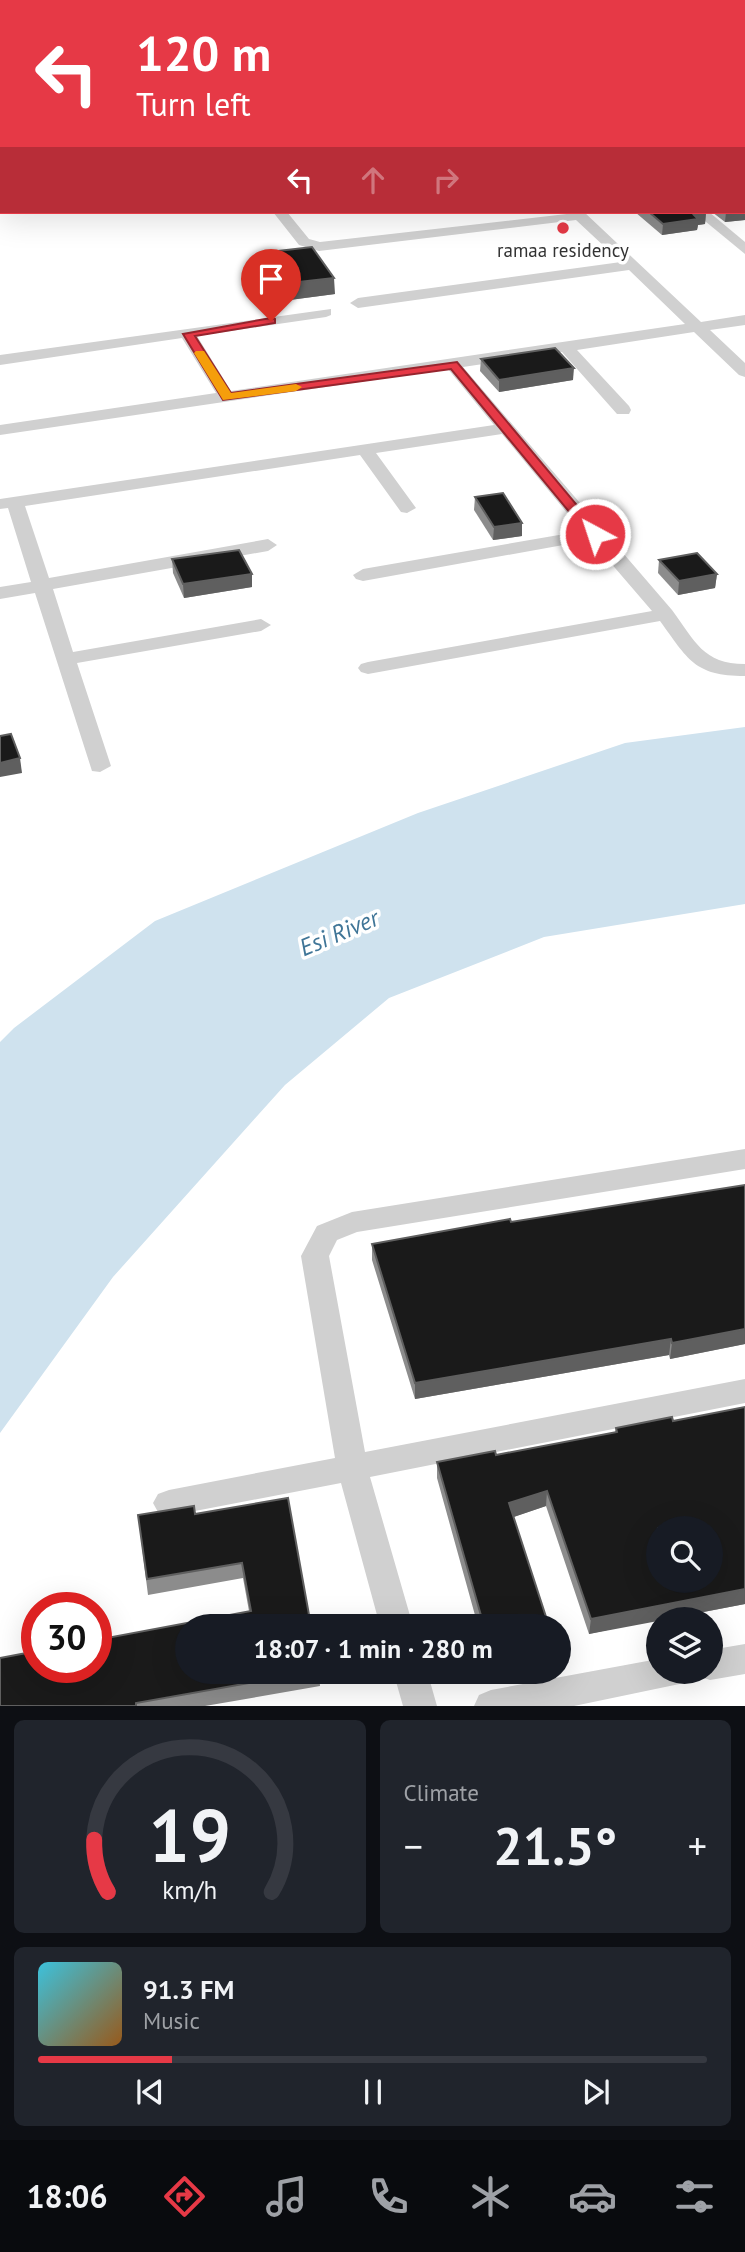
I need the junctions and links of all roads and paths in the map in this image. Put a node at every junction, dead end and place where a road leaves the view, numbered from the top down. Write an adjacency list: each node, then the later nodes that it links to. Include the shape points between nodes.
1 (282, 214): 2 (street, via 304,242 319,247)
2 (578, 214): 7 (street)
3 (703, 214): 5 (street)
4 (745, 228): 5 (street)
5 (723, 230): 6 (street)
6 (745, 250)
7 (634, 265): 8 (street); 11 (street)
8 (358, 303)
9 (326, 312): 12 (street)
10 (745, 320): 11 (street)
11 (699, 327): 13 (street); 16 (street)
12 (188, 334): 14 (street); 17 (street)
13 (566, 348): 15 (street); 18 (street)
14 (0, 360)
15 (453, 365): 17 (street); 19 (street)
16 (745, 372)
17 (228, 397): 20 (street)
18 (623, 410)
19 (505, 428): 21 (street); 24 (street)
20 (0, 430)
21 (365, 449): 22 (street); 23 (street)
22 (8, 503): 27 (street)
23 (407, 508)
24 (595, 534): 26 (street); 29 (street)
25 (268, 545): 27 (street)
26 (363, 575)
27 (44, 587): 28 (street); 31 (street)
28 (0, 593)
29 (665, 614): 32 (street); 33 (street, via 695,655 719,670)
30 (261, 625): 31 (street)
31 (68, 659): 34 (street)
32 (368, 668)
33 (745, 670)
34 (100, 766)
35 (745, 1159): 37 (street, via 352,1222 327,1233 315,1256)
36 (745, 1391): 37 (street)
37 (352, 1467): 38 (street); 39 (street)
38 (169, 1503)
39 (394, 1614)
40 (745, 1659): 41 (street)
41 (723, 1663)
42 (646, 1677): 45 (street)
43 (414, 1684): 44 (street)
44 (420, 1706)
45 (491, 1706)

